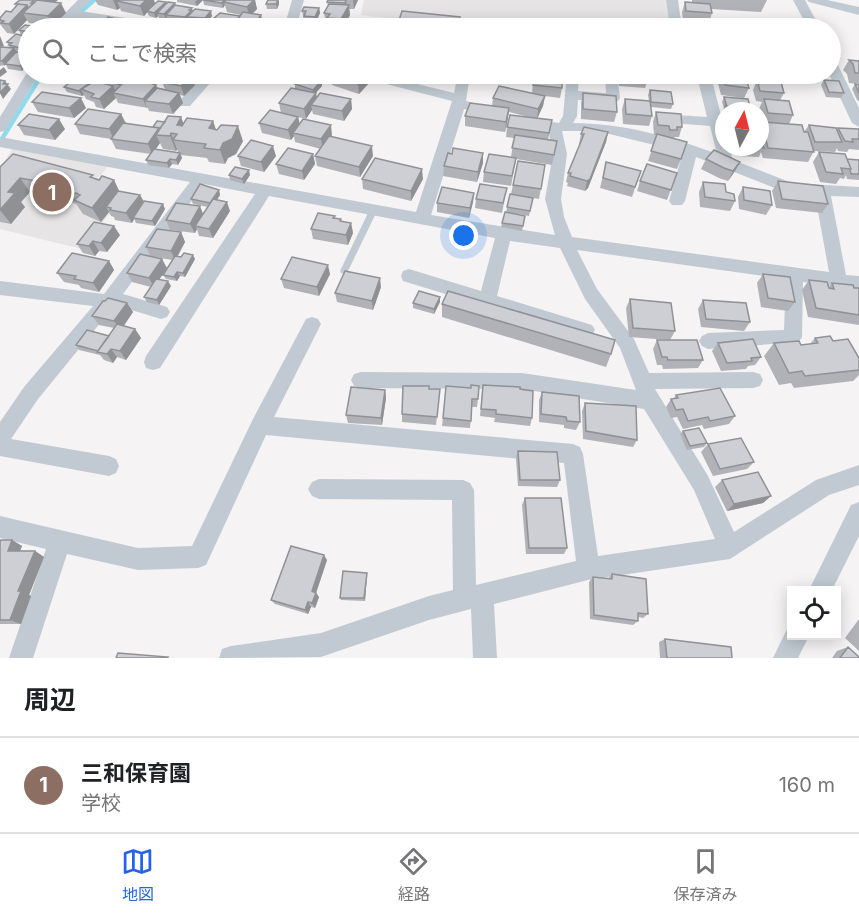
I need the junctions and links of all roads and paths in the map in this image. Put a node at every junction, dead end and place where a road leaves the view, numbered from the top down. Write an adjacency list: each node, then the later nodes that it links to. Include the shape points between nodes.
1 (85, 0): 7 (street)
2 (298, 0): 10 (street)
3 (672, 0): 11 (street)
4 (799, 0): 12 (street)
5 (813, 0): 6 (street)
6 (859, 11)
7 (75, 14): 8 (street); 9 (street)
8 (71, 18)
9 (111, 18)
10 (293, 18)
11 (675, 18)
12 (809, 18)
13 (841, 64): 14 (street)
14 (850, 66)
15 (27, 84): 33 (street)
16 (203, 84): 25 (street)
17 (399, 84): 24 (street)
18 (463, 84): 24 (street)
19 (572, 84): 23 (street)
20 (612, 84): 23 (street, via 613,98)
21 (706, 84): 28 (street)
22 (841, 84): 31 (street)
23 (571, 95): 32 (street, via 570,116)
24 (459, 101): 26 (street); 44 (street)
25 (185, 103)
26 (512, 117)
27 (660, 118): 30 (street)
28 (715, 118)
29 (533, 122): 32 (street)
30 (715, 122)
31 (859, 123)
32 (559, 127): 35 (street, via 597,127); 46 (street, via 560,154 553,199)
33 (0, 128)
34 (3, 143): 38 (street)
35 (691, 150): 37 (street); 42 (street)
36 (724, 156): 37 (street)
37 (726, 163): 39 (street, via 790,188)
38 (200, 179): 40 (street); 53 (street)
39 (822, 190): 41 (street); 50 (street)
40 (266, 191): 43 (street); 59 (street)
41 (859, 192)
42 (676, 201)
43 (373, 211): 44 (street); 47 (lane)
44 (421, 220): 45 (street)
45 (504, 234): 46 (street); 54 (street)
46 (566, 244): 48 (street); 62 (street, via 591,294 628,344)
47 (344, 271)
48 (795, 274): 50 (street); 58 (street, via 793,337)
49 (409, 276): 54 (street)
50 (839, 280): 51 (street)
51 (859, 283)
52 (0, 288): 53 (street)
53 (110, 299): 55 (street); 65 (street, via 31,393)
54 (486, 300): 57 (street)
55 (161, 312)
56 (312, 324): 64 (street)
57 (586, 330)
58 (708, 341)
59 (153, 362)
60 (362, 380): 63 (street, via 522,381)
61 (753, 380): 62 (street)
62 (642, 381): 63 (street)
63 (650, 401): 73 (street, via 701,483)
64 (260, 425): 72 (street, via 198,557 138,559); 74 (street, via 573,454)
65 (0, 440)
66 (0, 447): 67 (street)
67 (109, 466)
68 (859, 475): 73 (street, via 823,487)
69 (319, 489): 76 (street, via 463,490)
70 (859, 513): 75 (street)
71 (0, 527): 72 (street)
72 (60, 541): 78 (street)
73 (730, 548): 74 (street)
74 (588, 569): 76 (street)
75 (822, 586)
76 (474, 597): 79 (street, via 321,645); 80 (street)
77 (794, 640): 81 (street)
78 (21, 658)
79 (231, 658)
80 (484, 658)
81 (785, 658)

